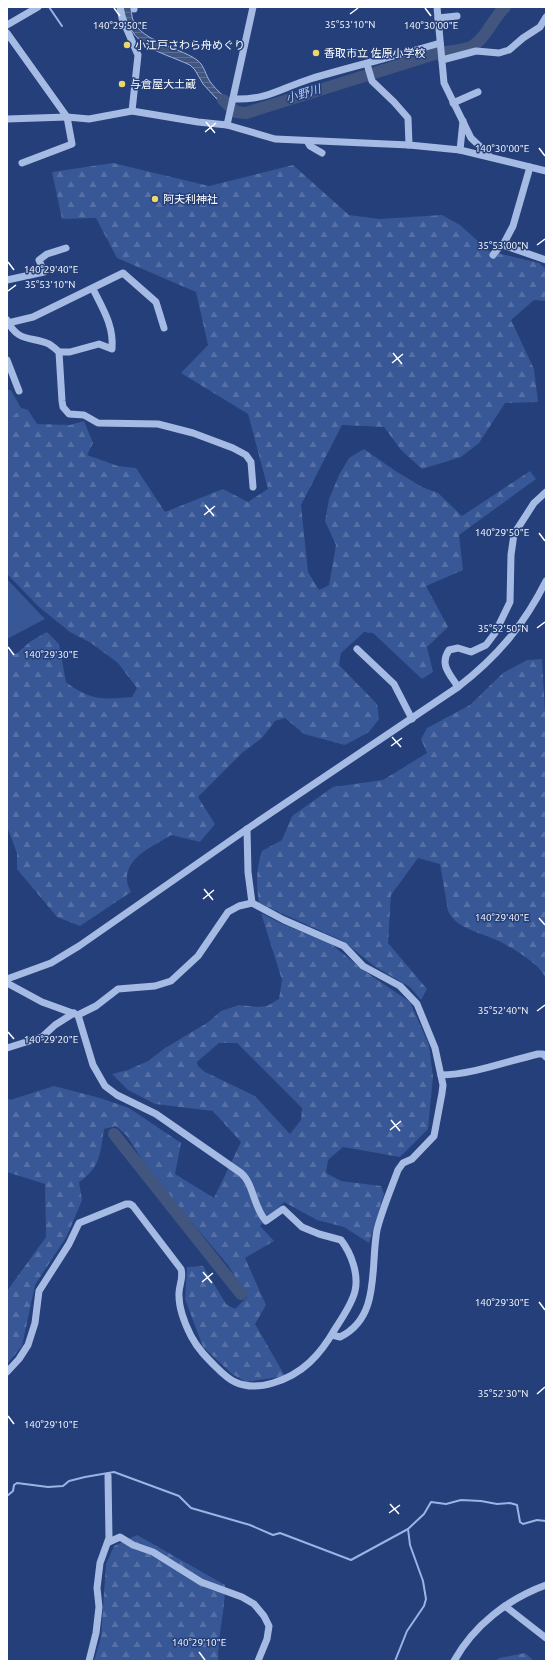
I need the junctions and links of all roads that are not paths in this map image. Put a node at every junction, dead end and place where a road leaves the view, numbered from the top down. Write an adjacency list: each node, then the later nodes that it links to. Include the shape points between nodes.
1 (38, 7): 8 (street)
2 (120, 7): 16 (street, via 138,55)
3 (253, 7): 14 (street)
4 (437, 7): 7 (street)
5 (456, 16): 7 (street)
6 (546, 17): 11 (street, via 540,27 508,50 499,53 476,51)
7 (438, 18): 10 (street)
8 (7, 25)
9 (7, 33): 17 (street)
10 (440, 43): 11 (street); 12 (street)
11 (442, 60): 15 (street, via 444,82)
12 (367, 64): 14 (street, via 309,80 274,94); 22 (street, via 372,81 408,118)
13 (478, 92): 15 (street)
14 (233, 102): 20 (street)
15 (453, 103): 19 (street)
16 (132, 111): 17 (street, via 89,119); 20 (street)
17 (67, 117): 18 (street); 26 (street, via 72,144)
18 (7, 119)
19 (463, 121): 23 (street); 25 (street, via 471,138)
20 (227, 125): 21 (street, via 275,139)
21 (308, 141): 22 (street); 24 (street, via 310,146)
22 (409, 145): 23 (street)
23 (460, 150): 25 (street)
24 (322, 153)
25 (492, 157): 27 (street)
26 (22, 163)
27 (530, 167): 28 (street); 29 (street, via 513,226)
28 (546, 171)
29 (504, 245): 31 (street, via 500,246); 32 (street)
30 (66, 248): 33 (street, via 47,254 39,260 44,272)
31 (493, 256)
32 (546, 260)
33 (7, 280)
34 (93, 289): 35 (street, via 32,317); 36 (street, via 123,273 156,302); 37 (street, via 110,324 112,349 99,344 70,352)
35 (8, 322): 37 (street, via 27,340 49,344)
36 (164, 328)
37 (59, 352): 40 (street, via 62,401 69,414 84,415 98,423 158,424 193,433 233,448 246,455 251,462)
38 (7, 360): 39 (street)
39 (19, 391)
40 (253, 487)
41 (546, 492): 44 (street, via 534,503 514,534 510,602 495,633 486,645 471,652 458,648 449,650 444,658 445,666)
42 (546, 582): 44 (street, via 533,608 515,634 484,666)
43 (357, 649): 45 (street, via 394,684)
44 (458, 687): 45 (street)
45 (412, 719): 46 (street)
46 (247, 829): 47 (street); 48 (street, via 79,946 51,963)
47 (252, 903): 50 (street, via 228,912 198,956 171,981 155,986 118,989 96,1006); 53 (street, via 344,946 363,966 400,986 417,1004 429,1030)
48 (7, 979)
49 (7, 983): 50 (street, via 42,1002)
50 (76, 1014): 51 (street, via 55,1025 42,1037); 54 (street, via 94,1064 110,1091 156,1114 241,1173 248,1182 256,1208 266,1221 283,1209 302,1226 340,1240 353,1263 355,1291)
51 (7, 1048)
52 (546, 1057): 53 (street, via 538,1054)
53 (441, 1075): 54 (street, via 442,1093 434,1136 398,1170 384,1208 376,1240 372,1296 351,1332 340,1338)
54 (332, 1335): 55 (street, via 314,1360 287,1379 254,1388 233,1382 202,1355 186,1325 180,1306 179,1294 183,1274 181,1269 130,1204 79,1223 69,1244 39,1291 35,1323 28,1345)
55 (7, 1372)
56 (108, 1476): 57 (street)
57 (109, 1542): 61 (street, via 100,1563 97,1588 99,1607); 62 (street, via 120,1537 153,1552 201,1582 254,1604 269,1626)
58 (546, 1585): 59 (street, via 527,1592)
59 (505, 1606): 60 (street); 63 (street, via 472,1634)
60 (546, 1638)
61 (89, 1661)
62 (258, 1661)
63 (454, 1661)

